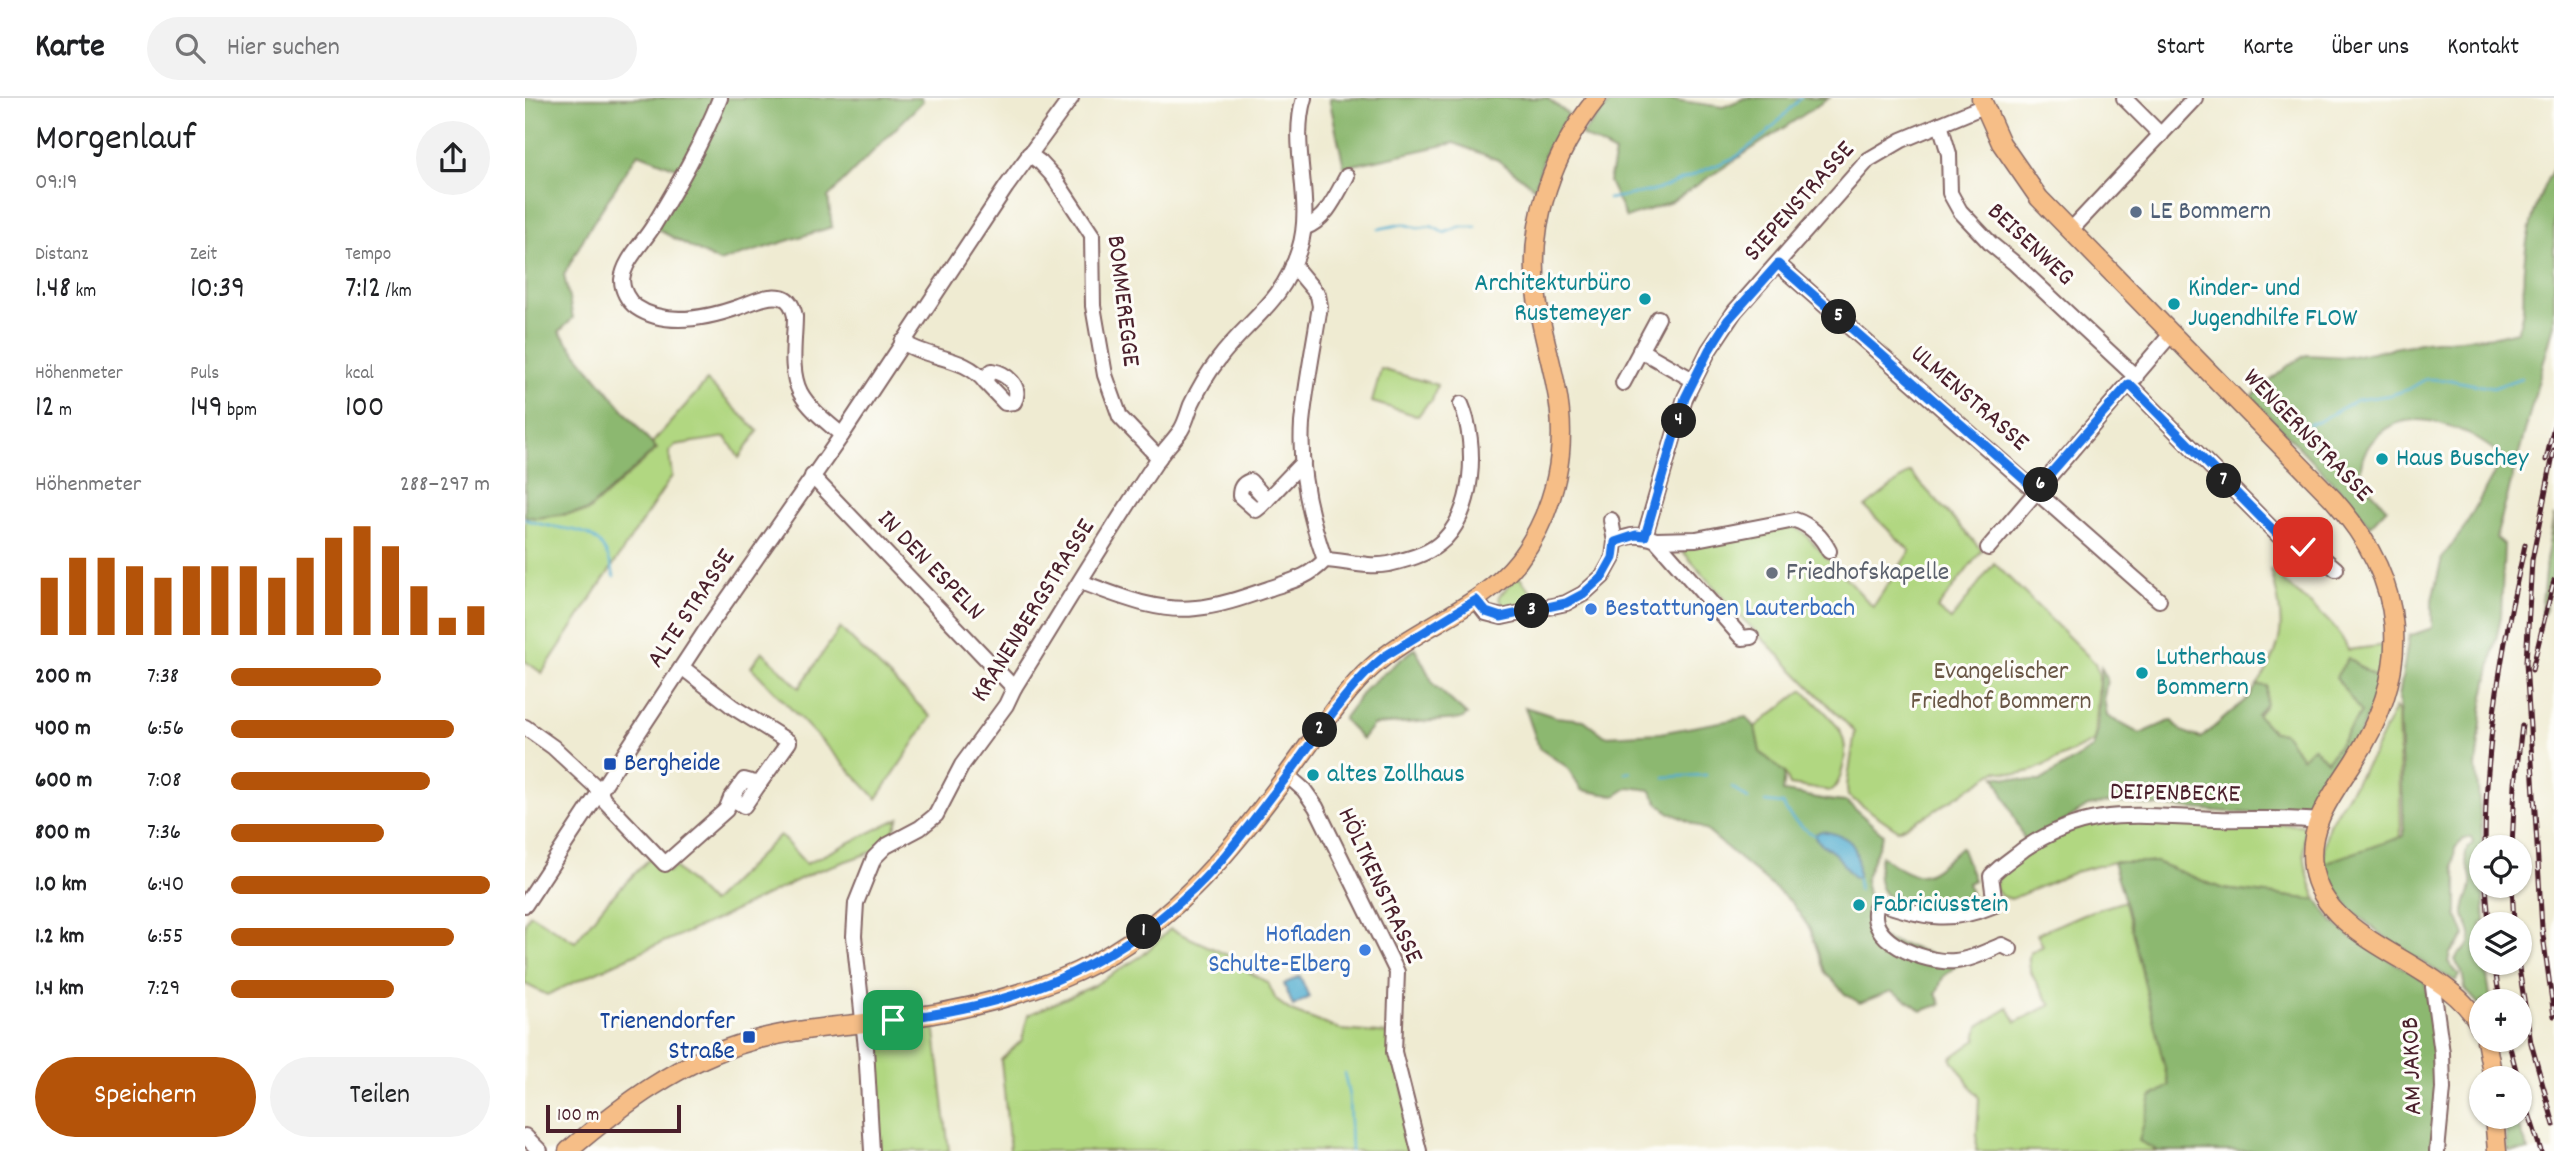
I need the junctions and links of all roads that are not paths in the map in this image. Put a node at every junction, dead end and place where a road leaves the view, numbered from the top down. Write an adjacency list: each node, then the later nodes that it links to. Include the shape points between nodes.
1 (720, 98): 25 (street, via 684,171 624,272 622,289 633,305 647,314 670,319 735,309 772,296 786,299 794,309 800,392)
2 (1071, 98): 10 (street, ALTE STRASSE)
3 (1304, 98): 12 (street, KRANENBERGSTRASSE, via 1299,138)
4 (1597, 98): 39 (main road, via 1558,157 1536,236 1538,310 1561,413 1556,482 1546,512 1522,555)
5 (2124, 98): 9 (street)
6 (2195, 98): 9 (street)
7 (1982, 102): 8 (street, SIEPENSTRASSE); 13 (main road, WENGERNSTRASSE, via 2015,165)
8 (1940, 124): 14 (street, SIEPENSTRASSE, via 1891,145 1862,165); 21 (street, BEISENWEG, via 1949,154 1949,193 1960,211)
9 (2161, 135): 13 (street)
10 (1029, 154): 18 (street, ALTE STRASSE); 26 (street, BOMMEREGGE, via 1053,176 1092,235 1093,306 1105,375 1120,417)
11 (1346, 176): 12 (street, via 1333,202 1314,224)
12 (1304, 228): 15 (street, KRANENBERGSTRASSE)
13 (2070, 231): 17 (main road, WENGERNSTRASSE)
14 (1778, 264): 20 (street, SIEPENSTRASSE, via 1728,320); 29 (street, ULMENSTRASSE)
15 (1293, 265): 26 (street, KRANENBERGSTRASSE, via 1272,303 1218,360 1180,431); 27 (street, via 1318,295 1320,306 1302,424)
16 (1658, 318): 19 (street)
17 (2172, 333): 21 (street); 47 (main road, WENGERNSTRASSE, via 2351,519 2384,579 2394,632 2386,696 2371,733)
18 (902, 342): 22 (street, via 927,355 968,366); 25 (street, ALTE STRASSE)
19 (1640, 351): 20 (street); 23 (street)
20 (1693, 380): 32 (street, SIEPENSTRASSE)
21 (2132, 381): 29 (street); 37 (street, BEISENWEG, via 2281,538 2312,550)
22 (986, 383)
23 (1623, 383)
24 (1461, 404): 36 (street, via 1468,418 1469,488 1459,517 1445,538 1431,549 1391,564)
25 (842, 435): 28 (street, ALTE STRASSE)
26 (1159, 458): 38 (street, KRANENBERGSTRASSE)
27 (1303, 462): 30 (street); 36 (street, via 1314,529)
28 (812, 477): 42 (street, ALTE STRASSE); 43 (street, IN DEN ESPELN)
29 (2036, 490): 34 (street); 40 (street, ULMENSTRASSE)
30 (1267, 500)
31 (1611, 520): 33 (street)
32 (1651, 538): 33 (street, via 1636,535); 35 (street, via 1696,539 1795,520 1822,539); 41 (street, via 1742,638)
33 (1615, 542): 39 (street, via 1603,576 1583,594 1556,606 1495,617 1486,612)
34 (1988, 548)
35 (1829, 551)
36 (1325, 560): 38 (street, via 1313,573 1195,609 1133,601)
37 (2336, 569)
38 (1081, 582): 43 (street, KRANENBERGSTRASSE)
39 (1481, 596): 45 (main road, via 1373,666)
40 (2159, 600)
41 (1751, 637)
42 (683, 668): 46 (street, ALTE STRASSE); 46 (street, via 733,707 789,741 759,784 744,780 726,810 665,864)
43 (1014, 688): 52 (street, KRANENBERGSTRASSE, via 962,765 936,815 874,858 854,919)
44 (525, 727): 46 (street)
45 (1287, 775): 52 (main road, via 1196,887 1146,930 1092,965 995,1000); 58 (street, HÖLTKENSTRASSE, via 1316,807 1397,972 1394,1052)
46 (600, 791): 48 (street, ALTE STRASSE)
47 (2318, 821): 49 (street, DEIPENBECKE, via 2098,817 2049,833 1998,868 1991,876 1995,905 1927,917 1878,902 1874,910 1879,930 1923,958 1957,961 2002,946); 50 (main road, WENGERNSTRASSE, via 2312,851 2314,872 2327,899 2375,944)
48 (525, 905)
49 (2010, 949)
50 (2434, 980): 51 (main road); 59 (street, AM JAKOB, via 2443,1089)
51 (2469, 1008)
52 (862, 1024): 56 (main road, via 778,1034 724,1051 647,1089); 57 (street)
53 (2495, 1129): 60 (main road)
54 (525, 1136): 55 (street)
55 (540, 1151)
56 (568, 1151)
57 (871, 1151)
58 (1419, 1151)
59 (2437, 1151)
60 (2497, 1151)

